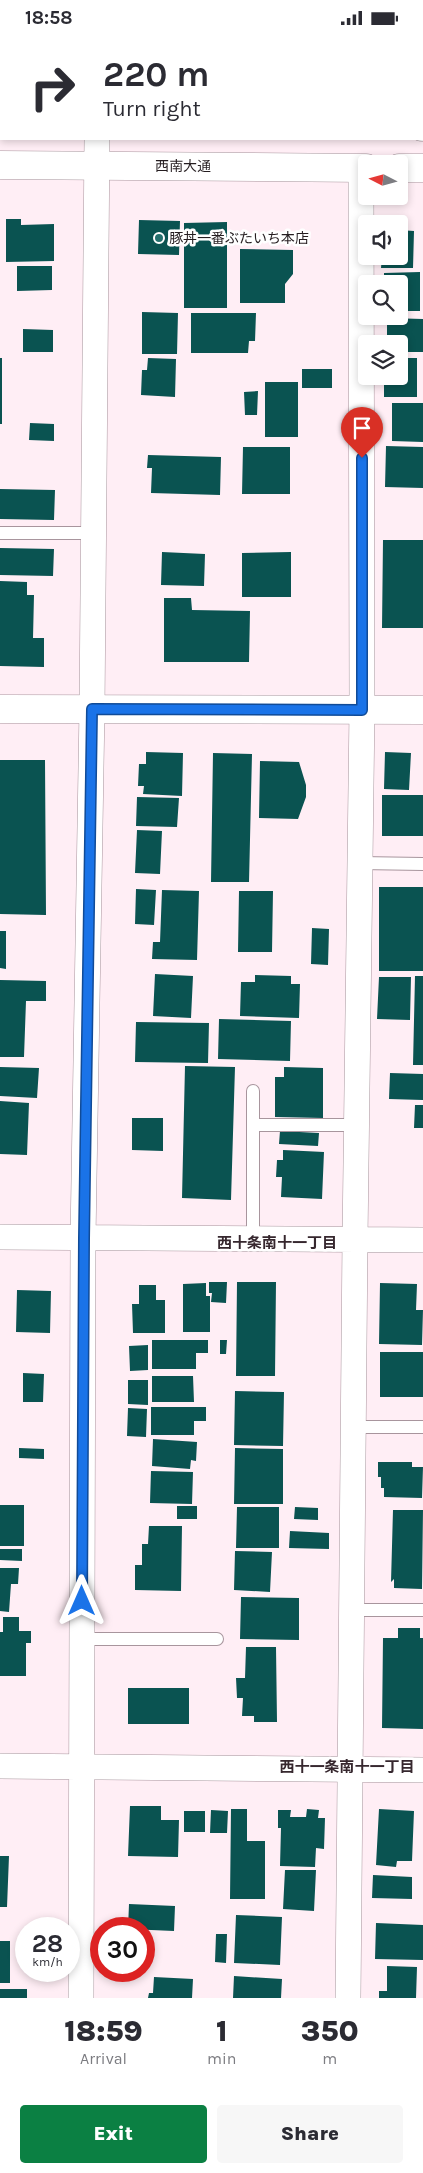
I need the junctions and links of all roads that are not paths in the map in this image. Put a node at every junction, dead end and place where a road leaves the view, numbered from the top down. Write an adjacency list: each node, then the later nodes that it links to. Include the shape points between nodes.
1 (97, 140): 3 (street)
2 (0, 165): 3 (street, 西南大通)
3 (96, 166): 4 (street, 西南大通); 9 (street)
4 (358, 167)
5 (408, 168): 6 (street)
6 (423, 168)
7 (364, 205): 12 (street)
8 (0, 533): 9 (lane)
9 (94, 533): 11 (street)
10 (0, 709): 11 (street)
11 (92, 709): 12 (street); 20 (street)
12 (362, 710): 13 (street); 14 (street)
13 (423, 710)
14 (360, 863): 15 (lane); 18 (street)
15 (423, 864)
16 (253, 1091): 17 (lane)
17 (253, 1125): 18 (lane); 21 (lane)
18 (357, 1125): 22 (street)
19 (0, 1237): 20 (street)
20 (84, 1238): 21 (street); 28 (street)
21 (253, 1238): 22 (street)
22 (355, 1239): 23 (street); 24 (street)
23 (423, 1239)
24 (353, 1427): 25 (lane); 26 (street)
25 (423, 1427)
26 (351, 1610): 27 (lane); 33 (street)
27 (423, 1610)
28 (82, 1639): 29 (lane); 30 (street)
29 (217, 1639)
30 (81, 1766): 31 (street); 33 (street); 34 (street)
31 (0, 1767)
32 (423, 1770): 33 (street)
33 (351, 1771): 35 (street)
34 (80, 1998)
35 (348, 1998)

